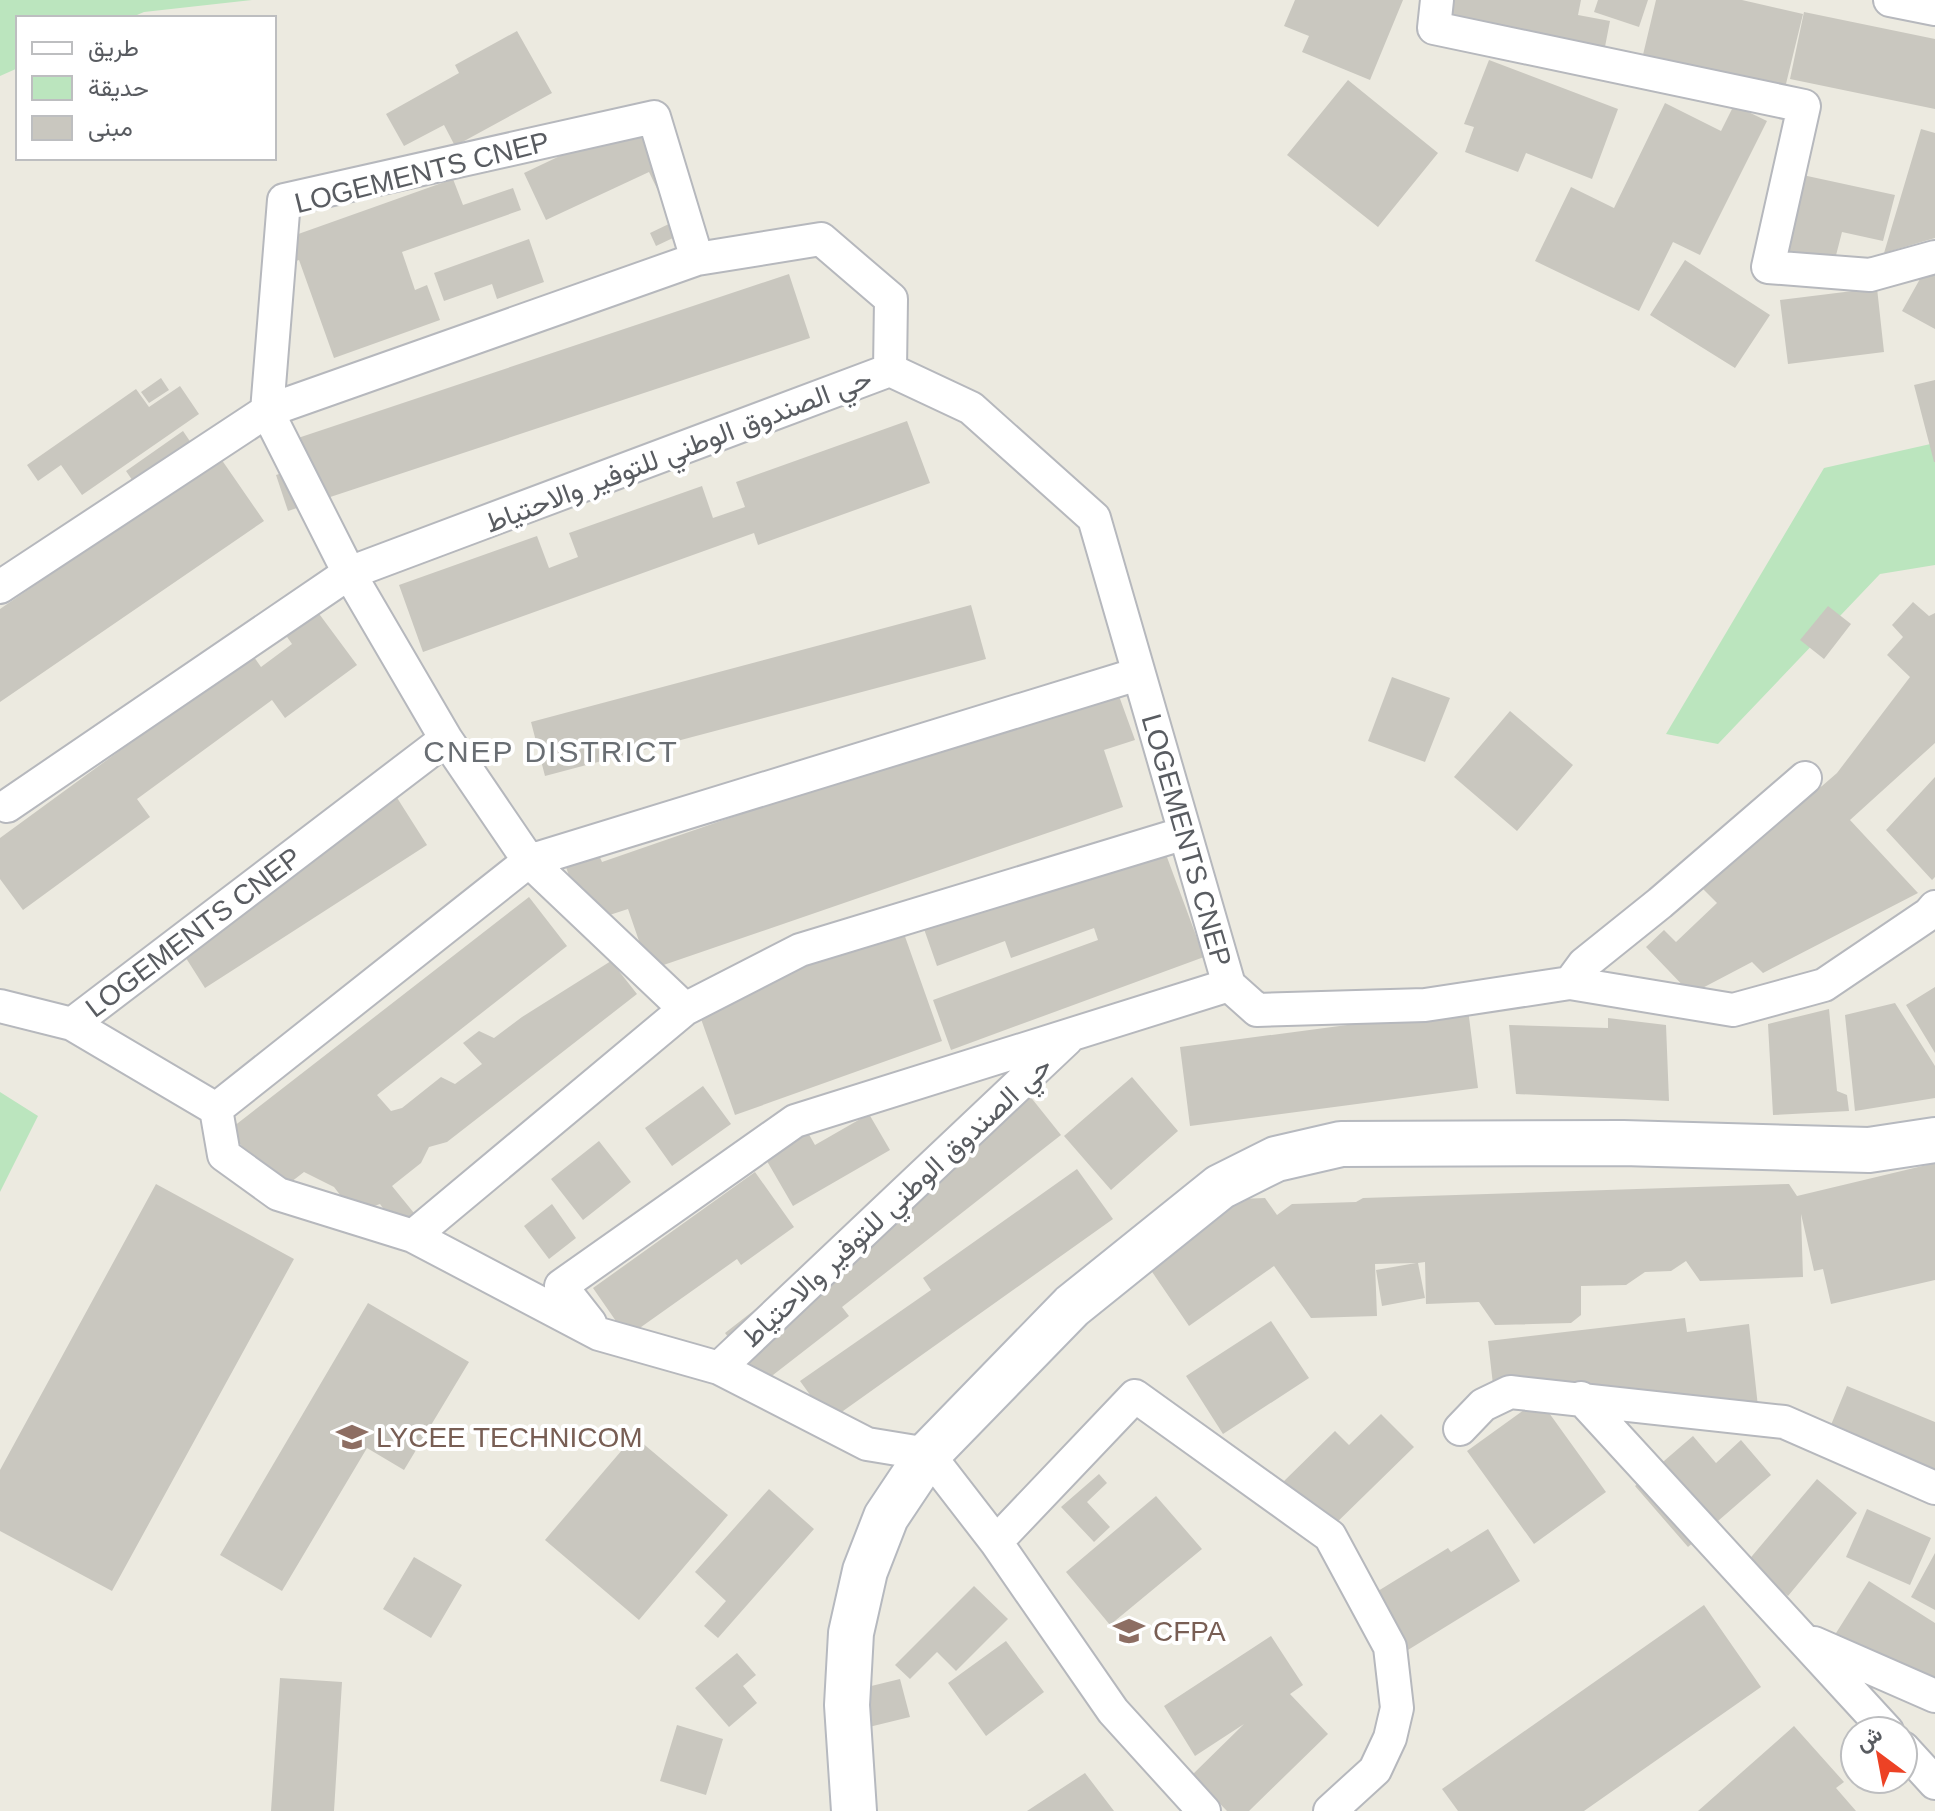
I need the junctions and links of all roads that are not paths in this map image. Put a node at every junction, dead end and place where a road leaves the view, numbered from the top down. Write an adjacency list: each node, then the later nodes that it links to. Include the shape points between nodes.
1 (1437, 0): 4 (street, via 1434,28 1804,106 1768,267 1870,275)
2 (1890, 0): 3 (street)
3 (1935, 9)
4 (1935, 257)
5 (697, 259): 6 (street, حي الصندوق الوطني للتوفير والاحتياط, via 821,239 891,299); 7 (street, حي الصندوق الوطني للتوفير والاحتياط); 7 (street, LOGEMENTS CNEP, via 654,117 284,200)
6 (890, 370): 8 (street, حي الصندوق الوطني للتوفير والاحتياط); 10 (street, LOGEMENTS CNEP, via 971,408 1094,518)
7 (267, 411): 8 (street); 9 (street, حي الصندوق الوطني للتوفير والاحتياط)
8 (349, 573): 11 (street); 13 (street, حي الصندوق الوطني للتوفير والاحتياط)
9 (0, 587)
10 (1138, 674): 14 (street, LOGEMENTS CNEP); 15 (street)
11 (446, 739): 15 (street); 21 (street, LOGEMENTS CNEP)
12 (1805, 778): 17 (street, via 1584,964)
13 (7, 806)
14 (1185, 833): 18 (street, LOGEMENTS CNEP); 20 (street, via 800,950)
15 (529, 861): 20 (street); 23 (street)
16 (1935, 907): 17 (street, via 1824,985 1733,1010)
17 (1570, 983): 18 (street, via 1425,1005 1257,1010)
18 (1229, 985): 22 (street, LOGEMENTS CNEP)
19 (0, 1006): 21 (street)
20 (685, 1009): 25 (street)
21 (72, 1024): 23 (street, LOGEMENTS CNEP)
22 (1072, 1034): 26 (street, LOGEMENTS CNEP, via 795,1121 561,1286); 27 (street, حي الصندوق الوطني للتوفير والاحتياط)
23 (216, 1109): 25 (street, via 224,1155 278,1194)
24 (1935, 1140): 30 (main road, via 1869,1150 1623,1143 1341,1144 1276,1159 1220,1187 1072,1306)
25 (413, 1236): 26 (street)
26 (599, 1334): 27 (street)
27 (719, 1368): 30 (street, via 867,1444)
28 (1581, 1398): 29 (street, via 1510,1392 1483,1405); 31 (street, via 1784,1422); 33 (street)
29 (1460, 1429)
30 (928, 1454): 32 (street); 38 (main road, via 886,1517 865,1571 851,1633 847,1705)
31 (1935, 1488)
32 (996, 1542): 39 (street, via 1113,1711); 40 (street, via 1135,1396 1330,1536 1390,1647 1397,1708 1375,1770)
33 (1800, 1637): 34 (street); 35 (street)
34 (1935, 1696)
35 (1872, 1715)
36 (1919, 1766): 37 (street)
37 (1935, 1783)
38 (854, 1811)
39 (1204, 1811)
40 (1330, 1811)

